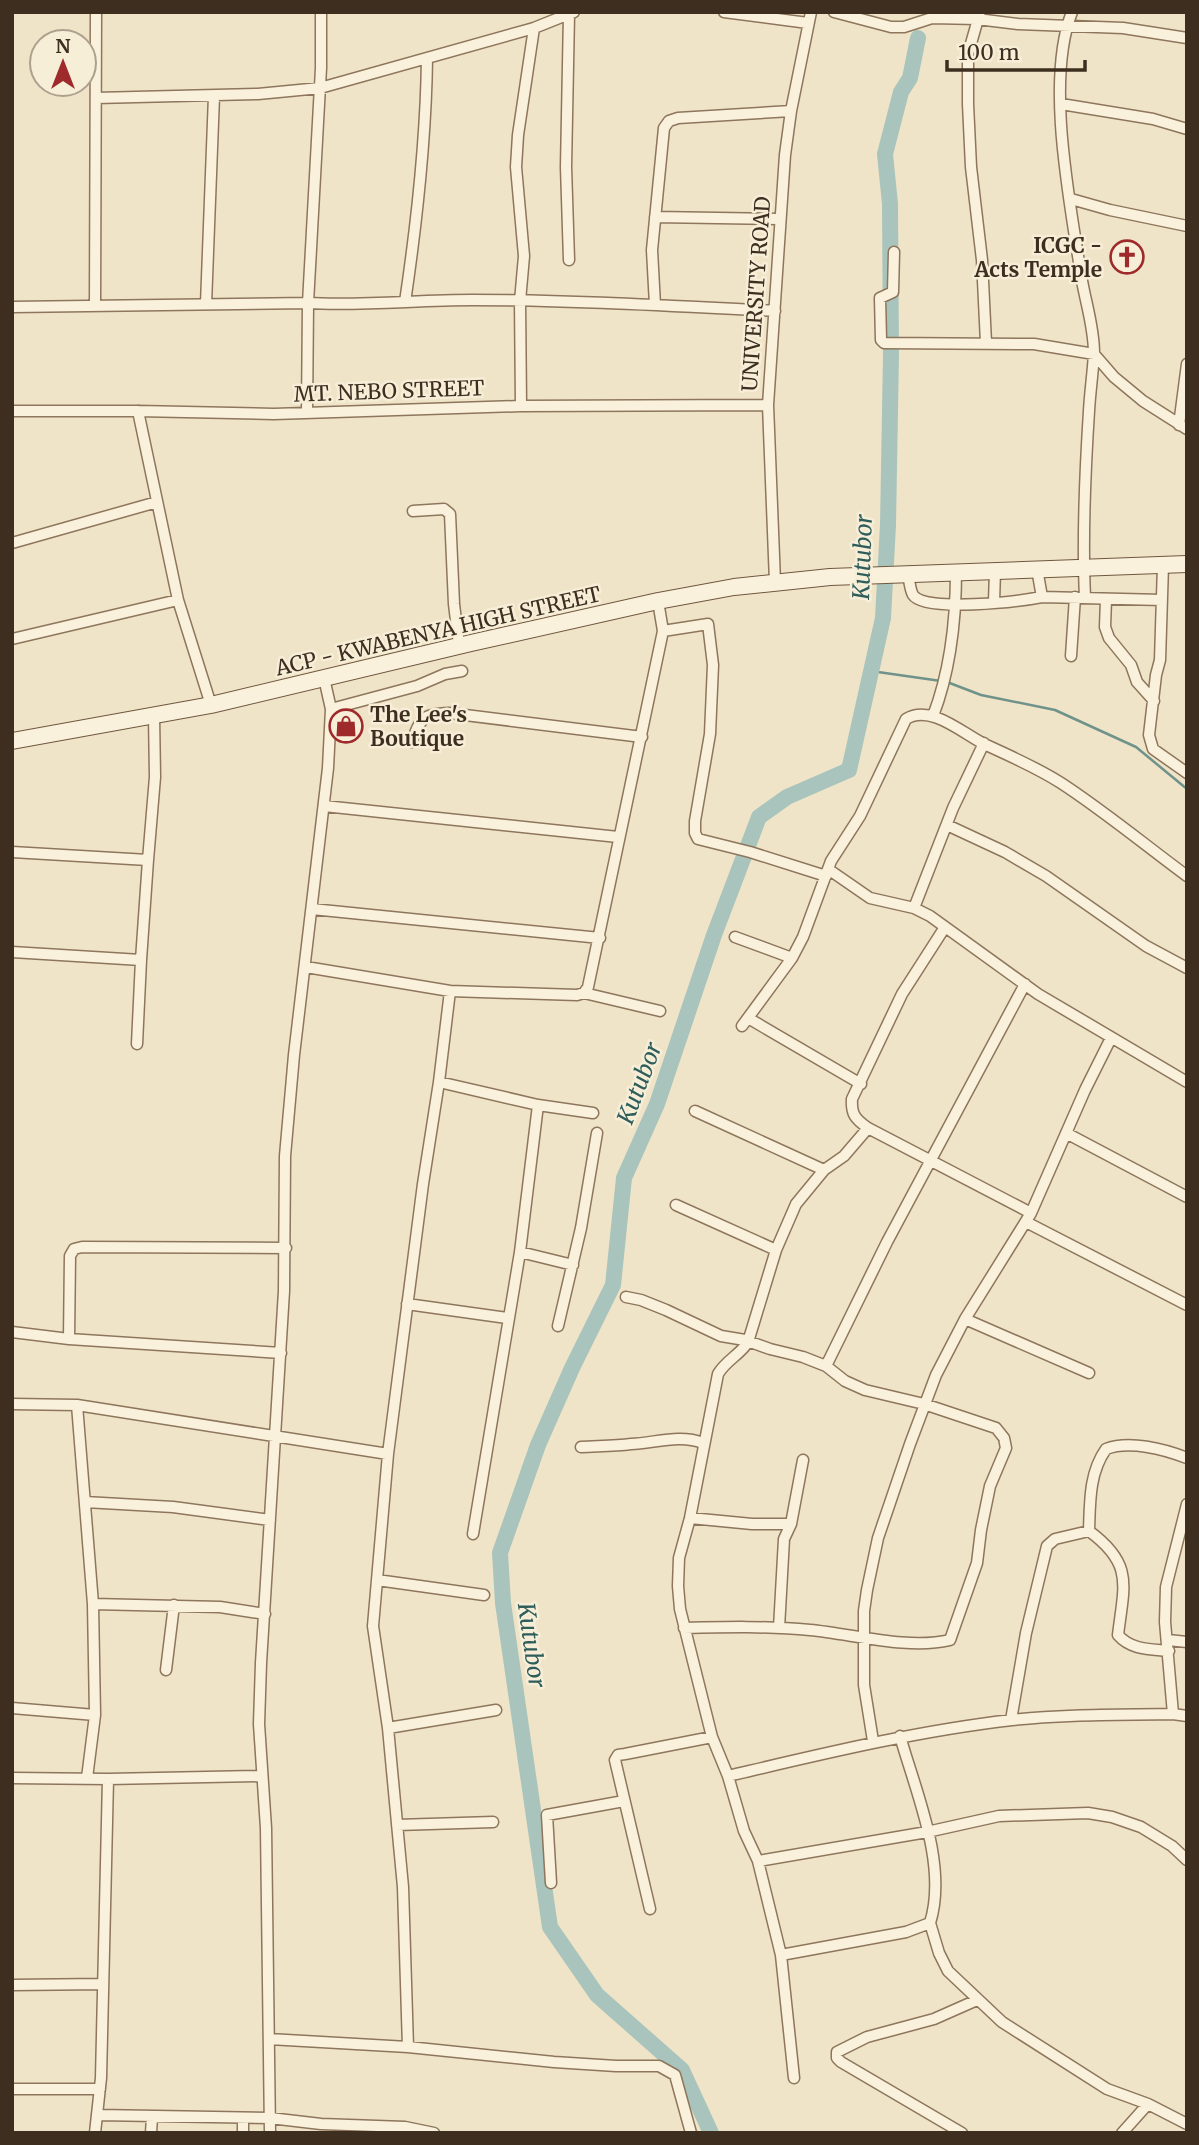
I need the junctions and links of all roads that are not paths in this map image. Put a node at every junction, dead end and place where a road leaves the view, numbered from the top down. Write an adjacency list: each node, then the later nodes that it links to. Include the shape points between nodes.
1 (321, 12): 12 (street)
2 (724, 12): 7 (street)
3 (834, 12): 6 (street, via 891,27 932,18)
4 (1072, 12): 8 (street)
5 (571, 13): 9 (street); 24 (street, via 566,167)
6 (978, 16): 8 (street); 33 (street, via 968,54 968,104)
7 (810, 18): 17 (street, UNIVERSITY ROAD)
8 (1067, 27): 10 (street, via 1123,28); 16 (street)
9 (534, 28): 11 (street); 25 (street, via 518,135 524,256)
10 (1187, 38)
11 (427, 58): 12 (street); 26 (street, via 426,116)
12 (320, 88): 13 (street); 27 (street)
13 (214, 96): 15 (street); 28 (street)
14 (96, 98): 30 (street)
15 (98, 98)
16 (1061, 104): 18 (street); 19 (street)
17 (791, 111): 20 (street, via 669,121 664,128); 21 (street, UNIVERSITY ROAD)
18 (1187, 129)
19 (1071, 199): 22 (street); 34 (street)
20 (655, 217): 21 (street); 29 (street)
21 (780, 219): 32 (street, UNIVERSITY ROAD)
22 (1187, 226)
23 (894, 252): 33 (street, via 893,292 880,298 881,340)
24 (569, 260)
25 (520, 301): 26 (street); 29 (street); 37 (street)
26 (405, 302): 27 (street)
27 (307, 303): 28 (street); 40 (street)
28 (206, 304): 30 (street)
29 (655, 304): 32 (street)
30 (95, 305): 31 (street)
31 (12, 307)
32 (775, 311): 36 (street, UNIVERSITY ROAD)
33 (986, 343): 34 (street, via 1034,344)
34 (1094, 354): 41 (street, via 1124,385); 47 (street)
35 (1187, 364): 41 (street)
36 (768, 405): 37 (street, MT. NEBO STREET); 52 (street, UNIVERSITY ROAD)
37 (521, 406): 40 (street, MT. NEBO STREET)
38 (12, 411): 39 (street, MT. NEBO STREET)
39 (138, 411): 40 (street, MT. NEBO STREET); 42 (street)
40 (307, 413)
41 (1183, 427)
42 (157, 502): 44 (street); 56 (street)
43 (413, 511): 63 (street, via 444,509 450,514)
44 (12, 543)
45 (1187, 564): 46 (main road, ACP - KWABENYA HIGH STREET)
46 (1163, 565): 47 (main road, ACP - KWABENYA HIGH STREET); 57 (street)
47 (1084, 568): 48 (main road, ACP - KWABENYA HIGH STREET); 54 (street)
48 (1037, 569): 49 (main road, ACP - KWABENYA HIGH STREET); 53 (street)
49 (995, 570): 50 (main road, ACP - KWABENYA HIGH STREET); 59 (street)
50 (956, 571): 51 (main road, ACP - KWABENYA HIGH STREET); 60 (street)
51 (901, 574): 52 (main road, ACP - KWABENYA HIGH STREET); 60 (street, via 921,601)
52 (775, 582): 58 (main road, ACP - KWABENYA HIGH STREET)
53 (1042, 597): 54 (street); 59 (street)
54 (1080, 597): 55 (street); 64 (street)
55 (1106, 599): 57 (street); 67 (street, via 1109,638)
56 (178, 600): 62 (street); 68 (street)
57 (1163, 600): 67 (street)
58 (658, 601): 61 (street); 63 (main road, ACP - KWABENYA HIGH STREET)
59 (994, 602): 60 (street)
60 (956, 605): 71 (street, via 946,677)
61 (663, 631): 72 (street); 82 (street, via 708,624 713,665 710,734 695,833 698,839)
62 (12, 639)
63 (459, 645): 66 (main road, ACP - KWABENYA HIGH STREET)
64 (1071, 656)
65 (462, 671): 69 (street)
66 (324, 678): 68 (main road, ACP - KWABENYA HIGH STREET); 69 (street)
67 (1154, 701): 76 (street, via 1150,743 1161,757)
68 (211, 705): 70 (main road, ACP - KWABENYA HIGH STREET)
69 (331, 709): 77 (street)
70 (153, 716): 73 (main road, ACP - KWABENYA HIGH STREET); 81 (street, via 155,777)
71 (933, 716): 75 (street); 82 (street, via 906,719)
72 (642, 737): 74 (street, via 449,713 427,716); 79 (street)
73 (12, 741)
74 (412, 742)
75 (984, 744): 78 (street); 83 (street, via 1063,784)
76 (1187, 773)
77 (324, 806): 79 (street); 85 (street)
78 (947, 825): 84 (street); 93 (street, via 1046,876 1146,946)
79 (618, 837): 88 (street)
80 (12, 852): 81 (street)
81 (148, 860): 91 (street)
82 (827, 873): 84 (street, via 870,898); 90 (street)
83 (1187, 876)
84 (914, 908): 86 (street)
85 (312, 909): 88 (street); 92 (street)
86 (946, 928): 94 (street); 102 (street, via 902,994)
87 (736, 937): 90 (street)
88 (600, 939): 96 (street)
89 (12, 952): 91 (street)
90 (792, 958): 102 (street, via 745,1022)
91 (141, 960): 99 (street)
92 (306, 967): 95 (street); 114 (street, via 285,1156)
93 (1187, 968)
94 (1025, 984): 98 (street); 109 (street)
95 (450, 991): 96 (street); 100 (street)
96 (584, 993): 97 (street)
97 (660, 1011)
98 (1111, 1038): 101 (street); 108 (street)
99 (137, 1044)
100 (439, 1082): 103 (street); 119 (street)
101 (1187, 1082)
102 (861, 1083): 106 (street, via 851,1109)
103 (538, 1105): 105 (street); 116 (street)
104 (695, 1111): 110 (street)
105 (593, 1112)
106 (868, 1128): 109 (street); 110 (street, via 844,1156)
107 (597, 1133): 117 (street)
108 (1066, 1133): 111 (street); 113 (street)
109 (932, 1161): 113 (street); 128 (street)
110 (824, 1170): 115 (street, via 796,1203)
111 (1187, 1197)
112 (676, 1205): 115 (street)
113 (1029, 1217): 120 (street); 122 (street)
114 (286, 1248): 125 (street, via 74,1250 70,1256); 127 (street)
115 (776, 1250): 126 (street)
116 (520, 1252): 117 (street); 121 (street)
117 (573, 1265): 123 (street)
118 (625, 1297): 126 (street, via 667,1310 714,1334)
119 (407, 1304): 121 (street); 136 (street)
120 (1187, 1305)
121 (508, 1318): 145 (street)
122 (965, 1319): 129 (street); 131 (street)
123 (558, 1326)
124 (12, 1332): 125 (street)
125 (69, 1339): 127 (street)
126 (748, 1342): 128 (street); 134 (street, via 718,1374)
127 (281, 1353): 133 (street)
128 (825, 1366): 131 (street, via 864,1390)
129 (1089, 1373)
130 (12, 1404): 132 (street)
131 (924, 1404): 153 (street, via 878,1538 867,1590); 153 (street, via 996,1428 1004,1438 1006,1448 990,1486 977,1563 950,1640 895,1641)
132 (77, 1405): 133 (street); 139 (street)
133 (275, 1438): 136 (street); 142 (street)
134 (703, 1443): 135 (street, via 678,1439); 141 (street)
135 (582, 1447)
136 (388, 1454): 146 (street)
137 (1187, 1458): 144 (street, via 1119,1444 1106,1448 1095,1470)
138 (803, 1460): 143 (street)
139 (85, 1502): 142 (street, via 173,1507); 148 (street)
140 (1187, 1504): 155 (street, via 1166,1587)
141 (690, 1518): 143 (street); 151 (street, via 679,1558)
142 (270, 1520): 150 (street)
143 (791, 1524): 152 (street, via 784,1539)
144 (1089, 1531): 155 (street, via 1118,1558 1123,1572 1118,1635 1135,1647); 162 (street, via 1047,1545)
145 (472, 1534)
146 (377, 1580): 147 (street); 163 (street, via 373,1626)
147 (484, 1595)
148 (93, 1604): 149 (street); 160 (street)
149 (174, 1605): 150 (street); 156 (street)
150 (265, 1614): 167 (street, via 259,1724)
151 (684, 1628): 152 (street); 165 (street)
152 (779, 1628): 153 (street)
153 (865, 1636): 166 (street, via 864,1685)
154 (1187, 1642): 155 (street)
155 (1168, 1645): 159 (street)
156 (166, 1670)
157 (12, 1708): 160 (street)
158 (496, 1710): 163 (street)
159 (1172, 1714): 161 (street); 162 (street)
160 (95, 1716): 170 (street)
161 (1187, 1716)
162 (1011, 1720): 164 (street)
163 (388, 1728): 174 (street)
164 (900, 1736): 166 (street); 175 (street)
165 (712, 1737): 168 (street); 172 (street, via 618,1755 615,1760)
166 (873, 1741): 168 (street)
167 (262, 1776): 171 (street); 185 (street)
168 (728, 1776): 177 (street)
169 (12, 1778): 170 (street)
170 (87, 1778): 171 (street)
171 (108, 1779): 182 (street)
172 (624, 1801): 178 (street, via 547,1815); 179 (street)
173 (493, 1822): 174 (street)
174 (397, 1825): 186 (street)
175 (928, 1832): 176 (street, via 999,1816 1088,1813 1141,1827); 177 (street); 180 (street, via 936,1886)
176 (1187, 1860)
177 (758, 1861): 181 (street)
178 (551, 1883)
179 (650, 1909)
180 (930, 1923): 181 (street, via 906,1932); 184 (street, via 948,1972)
181 (781, 1955): 187 (street)
182 (103, 1984): 183 (street); 189 (street)
183 (12, 1985)
184 (977, 2000): 190 (street, via 1002,2022 1107,2089); 203 (street, via 934,2019 867,2037 837,2052 841,2062)
185 (270, 2039): 186 (street); 194 (street)
186 (408, 2047): 202 (street, via 554,2062 659,2066 675,2075)
187 (794, 2078)
188 (12, 2089): 189 (street)
189 (100, 2089): 191 (street)
190 (1148, 2104): 195 (street); 204 (street)
191 (98, 2115): 192 (street); 197 (street)
192 (152, 2116): 193 (street); 198 (street)
193 (243, 2118): 194 (street); 199 (street)
194 (270, 2118): 196 (street); 200 (street)
195 (1187, 2124)
196 (380, 2129): 201 (street)
197 (96, 2133)
198 (151, 2133)
199 (243, 2133)
200 (270, 2133)
201 (434, 2133)
202 (691, 2133)
203 (962, 2133)
204 (1122, 2133)

